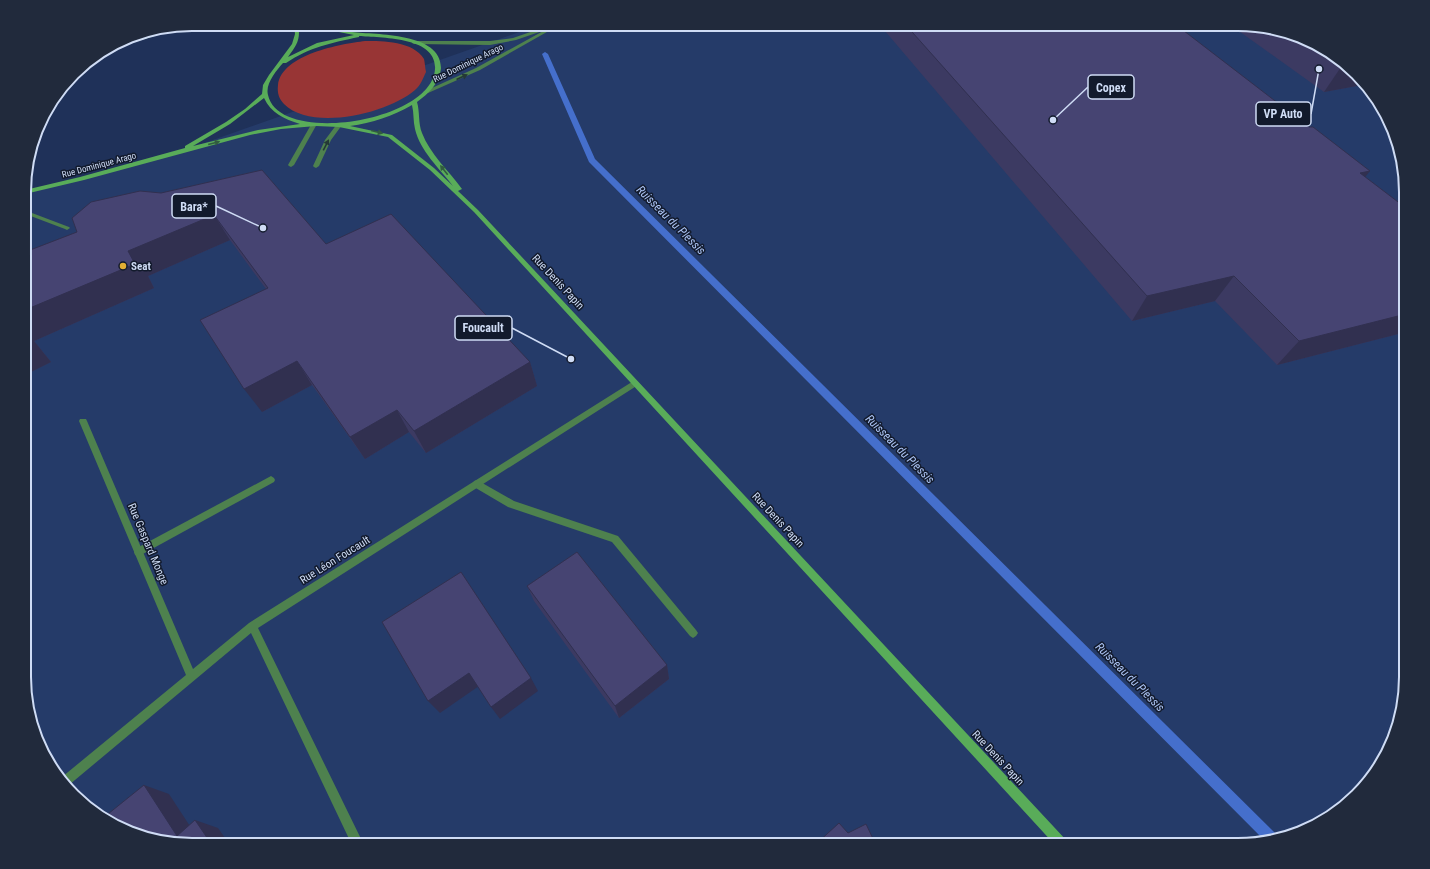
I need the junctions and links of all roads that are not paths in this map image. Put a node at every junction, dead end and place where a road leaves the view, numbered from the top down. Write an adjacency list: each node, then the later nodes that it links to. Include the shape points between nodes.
1 (299, 31): 7 (main road, via 298,38)
2 (347, 31): 5 (main road)
3 (538, 31): 6 (street, Rue Dominique Arago, via 490,43)
4 (547, 31): 8 (street, Rue Dominique Arago, one-way to 4, via 478,69)
5 (367, 35): 6 (main road, via 393,36); 7 (main road, via 347,37 315,46 292,56)
6 (414, 42): 8 (main road, via 427,48 435,58 438,68 435,80)
7 (279, 66): 9 (main road, via 270,75)
8 (426, 92): 10 (main road)
9 (265, 94): 11 (main road, via 267,103 284,117); 13 (main road, via 229,124)
10 (414, 102): 12 (main road, via 377,118); 17 (main road, Rue Denis Papin, one-way to 10, via 424,143 418,130)
11 (314, 124): 12 (main road); 13 (main road, one-way to 11, via 251,133); 14 (street)
12 (339, 125): 15 (street, one-way to 12, via 328,140); 17 (main road, Rue Denis Papin, one-way to 17, via 390,136 432,169)
13 (176, 154): 16 (main road, Rue Dominique Arago)
14 (291, 165)
15 (316, 166)
16 (31, 191)
17 (476, 211): 20 (main road, Rue Denis Papin)
18 (31, 214): 19 (street)
19 (67, 228)
20 (635, 383): 23 (street, Rue Léon Foucault); 30 (main road, Rue Denis Papin)
21 (83, 421): 24 (street, Rue Gaspard Monge)
22 (270, 480): 24 (street)
23 (477, 484): 25 (street, Rue Léon Foucault); 26 (street, via 511,504 615,539)
24 (138, 552): 27 (street, Rue Gaspard Monge)
25 (252, 626): 27 (street, Rue Léon Foucault); 29 (street)
26 (693, 633)
27 (191, 676): 28 (street, Rue Léon Foucault)
28 (67, 779)
29 (355, 838)
30 (1057, 838)

